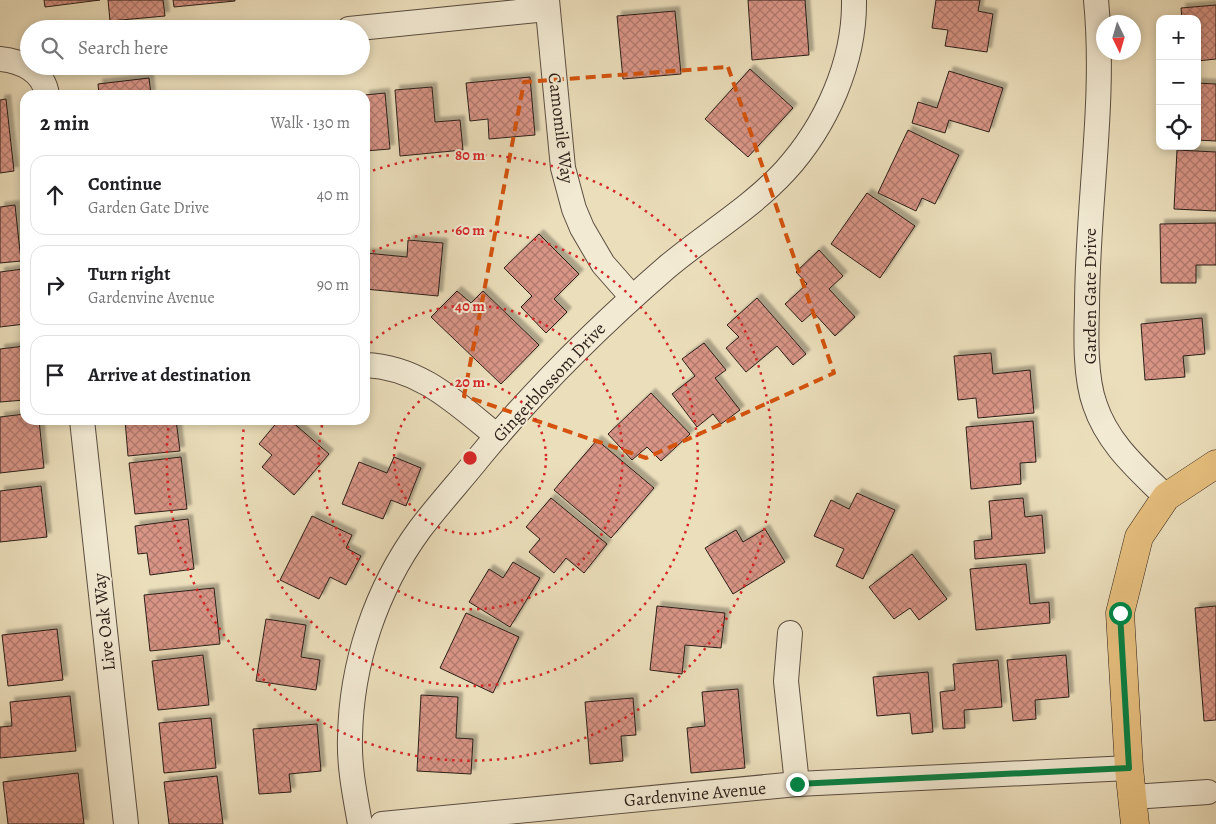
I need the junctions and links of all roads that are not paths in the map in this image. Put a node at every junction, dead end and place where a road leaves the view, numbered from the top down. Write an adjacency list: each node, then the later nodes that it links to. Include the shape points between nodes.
1 (854, 0): 9 (street, Gingerblossom Drive, via 850,44 840,79 826,113 807,144 784,172 757,196)
2 (1096, 0): 14 (street, Garden Gate Drive, via 1100,68 1087,276 1086,352 1094,405 1115,446)
3 (547, 5): 4 (street); 9 (street, Camomile Way, via 563,168 574,209 603,264)
4 (370, 26)
5 (0, 59): 6 (street)
6 (20, 62)
7 (37, 75): 8 (street)
8 (44, 90)
9 (632, 297): 12 (street, Gingerblossom Drive, via 560,366)
10 (370, 366): 12 (street, via 396,369 431,384)
11 (83, 425): 20 (street, Live Oak Way)
12 (497, 436): 21 (street, Gingerblossom Drive, via 420,530 399,561 368,628 355,682 350,738)
13 (1216, 464): 14 (main road)
14 (1166, 498): 16 (main road, via 1139,537 1120,613)
15 (790, 633): 17 (street, via 786,681)
16 (1129, 768): 17 (street, Gardenvine Avenue); 19 (main road)
17 (797, 784): 22 (street, Gardenvine Avenue)
18 (1208, 792): 19 (street)
19 (1132, 797): 23 (main road)
20 (126, 824)
21 (360, 824)
22 (382, 824)
23 (1135, 824)

